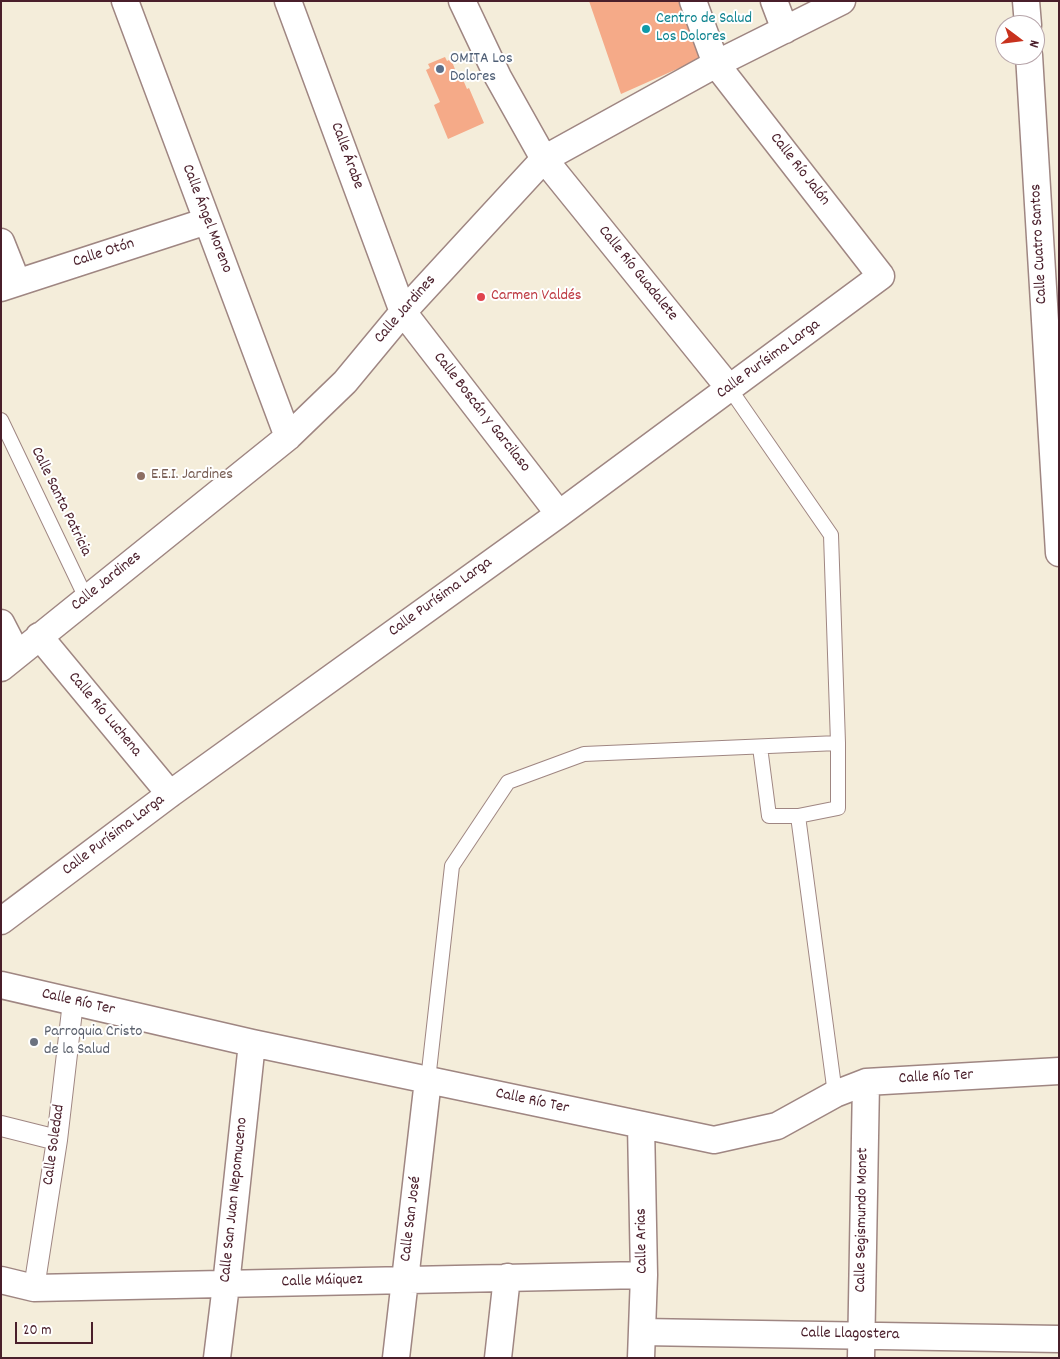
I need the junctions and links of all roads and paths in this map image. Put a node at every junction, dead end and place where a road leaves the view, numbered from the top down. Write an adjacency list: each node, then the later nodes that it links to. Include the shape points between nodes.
1 (125, 1): 14 (street, Calle Ángel Moreno)
2 (288, 1): 18 (street, Calle Árabe)
3 (462, 1): 12 (street, Calle Río Guadalete, via 498,77)
4 (693, 1): 10 (street, Calle Río Jalón)
5 (774, 1): 9 (street)
6 (842, 1): 9 (street, Calle Jardines)
7 (1026, 1): 8 (street)
8 (1027, 15)
9 (785, 30): 10 (street, Calle Jardines)
10 (716, 64): 12 (street, Calle Jardines); 16 (street, Calle Río Jalón)
11 (1031, 65): 13 (street, Calle Cuatro Santos)
12 (544, 159): 18 (street, Calle Jardines); 19 (street, Calle Río Guadalete)
13 (1048, 177): 23 (street, Calle Cuatro Santos)
14 (207, 221): 17 (street, Calle Otón); 21 (street, Calle Ángel Moreno)
15 (1, 242): 17 (street)
16 (882, 276): 19 (street, Calle Purísima Larga)
17 (9, 285)
18 (403, 312): 21 (street, Calle Jardines, via 346,382); 22 (street, Calle Boscán y Garcilaso)
19 (730, 389): 22 (street, Calle Purísima Larga); 28 (lane, via 831,535)
20 (1, 420): 24 (lane, Calle Santa Patricia)
21 (288, 437): 24 (street, Calle Jardines)
22 (559, 514): 30 (street, Calle Purísima Larga)
23 (1059, 553)
24 (86, 598): 26 (street, Calle Jardines)
25 (1, 623): 27 (street)
26 (39, 636): 27 (street, Calle Jardines); 30 (street, Calle Río Luchena)
27 (9, 661)
28 (838, 743): 29 (lane); 31 (lane, via 838,808)
29 (760, 746): 31 (lane, via 769,816); 37 (lane, via 584,754 508,782 452,866)
30 (170, 794): 32 (street, Calle Purísima Larga)
31 (798, 816): 39 (lane)
32 (1, 920)
33 (1, 986): 34 (street, Calle Río Ter)
34 (73, 1002): 35 (street, Calle Río Ter); 42 (street, Calle Soledad)
35 (252, 1043): 37 (street, Calle Río Ter); 47 (street, Calle San Juan Nepomuceno)
36 (1059, 1071): 38 (street, Calle Río Ter)
37 (428, 1080): 40 (street, Calle Río Ter); 45 (street, Calle San José)
38 (866, 1082): 39 (street, Calle Río Ter); 51 (street, Calle Segismundo Monet)
39 (835, 1094): 40 (street, Calle Río Ter, via 777,1126 714,1140)
40 (641, 1125): 43 (street, Calle Arias)
41 (1, 1126): 42 (street)
42 (57, 1140): 48 (street, Calle Soledad)
43 (644, 1275): 44 (street, Calle Máiquez); 49 (street, Calle Arias)
44 (507, 1277): 45 (street, Calle Máiquez); 54 (street)
45 (405, 1279): 47 (street, Calle Máiquez); 53 (street, Calle San José)
46 (1, 1280): 48 (street, Calle Máiquez)
47 (226, 1284): 48 (street, Calle Máiquez); 52 (street, Calle San Juan Nepomuceno)
48 (34, 1288)
49 (642, 1332): 51 (street, Calle Llagostera); 55 (street, Calle Arias)
50 (1059, 1339): 51 (street, Calle Llagostera)
51 (861, 1346)
52 (217, 1358)
53 (396, 1358)
54 (498, 1358)
55 (641, 1358)

